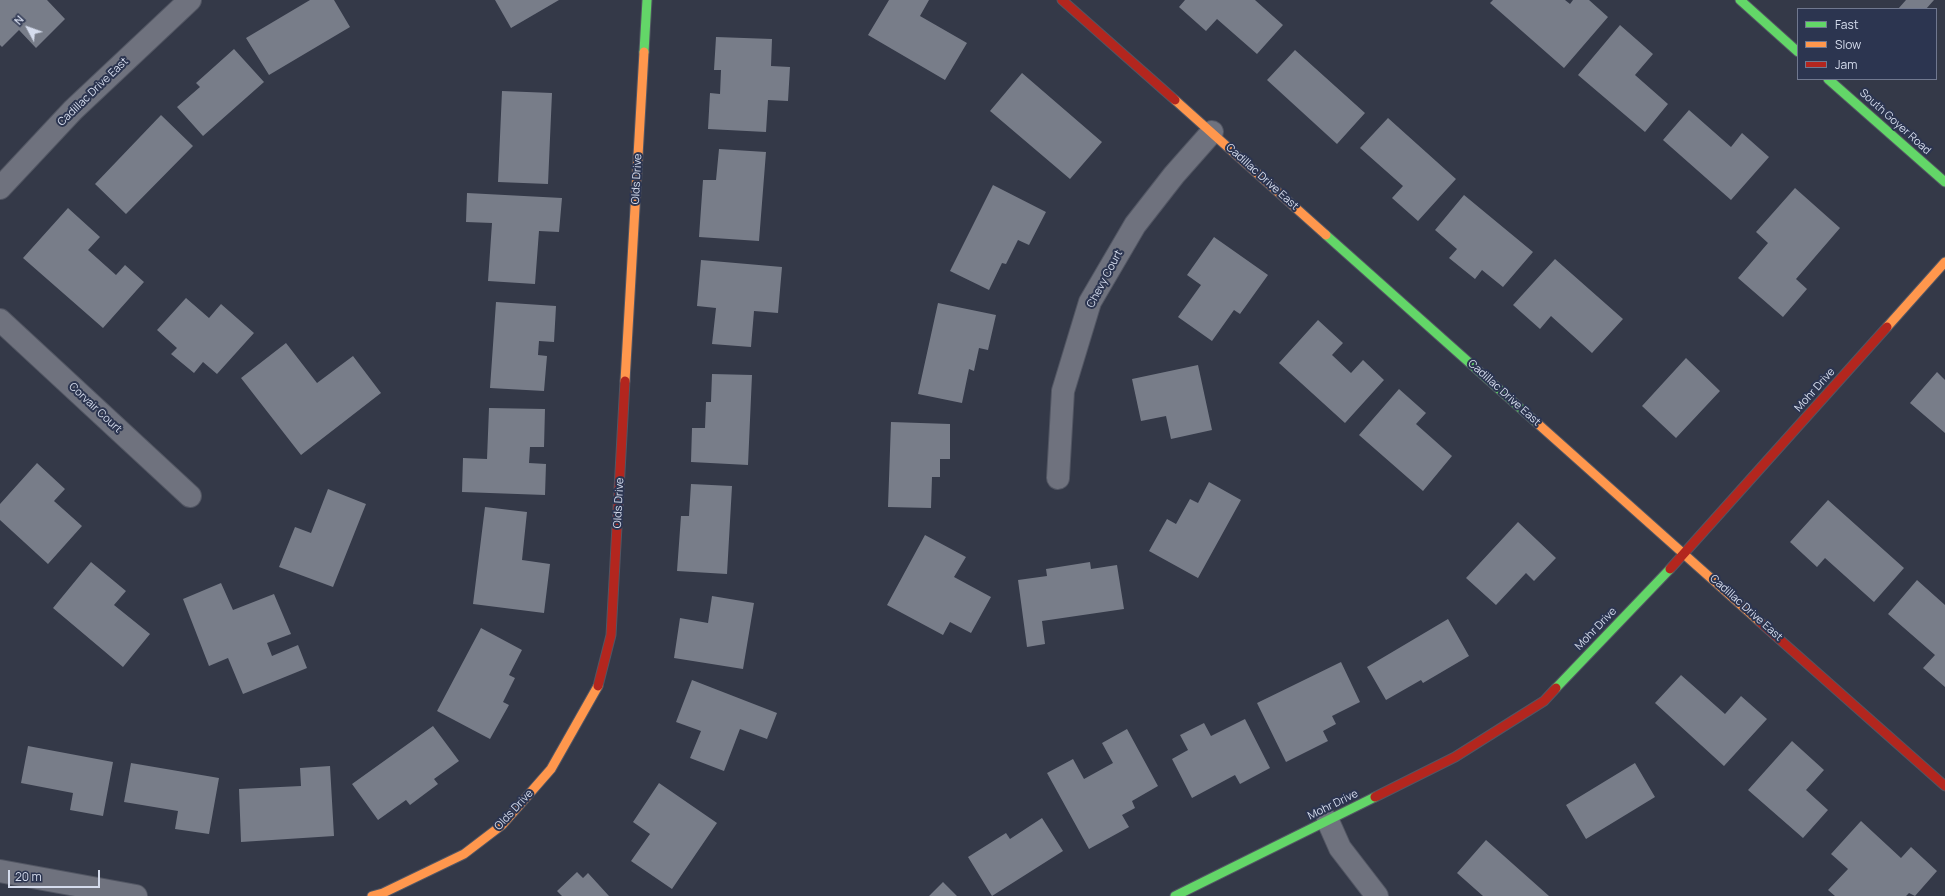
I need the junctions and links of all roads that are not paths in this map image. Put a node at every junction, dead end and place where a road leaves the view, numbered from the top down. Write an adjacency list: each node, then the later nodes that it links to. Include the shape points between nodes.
1 (190, 0): 9 (street, Cadillac Drive East, via 73,110)
2 (647, 0): 19 (street, Olds Drive, via 611,635 598,686 551,769 502,825 464,854)
3 (1062, 0): 7 (street, Cadillac Drive East)
4 (1740, 0): 5 (street)
5 (1797, 51)
6 (1829, 80): 8 (street, South Goyer Road)
7 (1212, 132): 12 (street, Chevy Court, via 1135,225 1090,302 1063,391); 14 (street, Cadillac Drive East)
8 (1945, 182)
9 (0, 188)
10 (1945, 262): 14 (street, Mohr Drive)
11 (0, 320): 13 (street, Corvair Court)
12 (1058, 478)
13 (190, 496)
14 (1684, 554): 15 (street, Cadillac Drive East); 16 (street, Mohr Drive, via 1544,702 1455,757)
15 (1945, 786)
16 (1328, 821): 20 (street, Mohr Drive); 21 (street, via 1340,848)
17 (0, 871): 18 (street)
18 (136, 896)
19 (372, 896)
20 (1175, 896)
21 (1377, 896)

